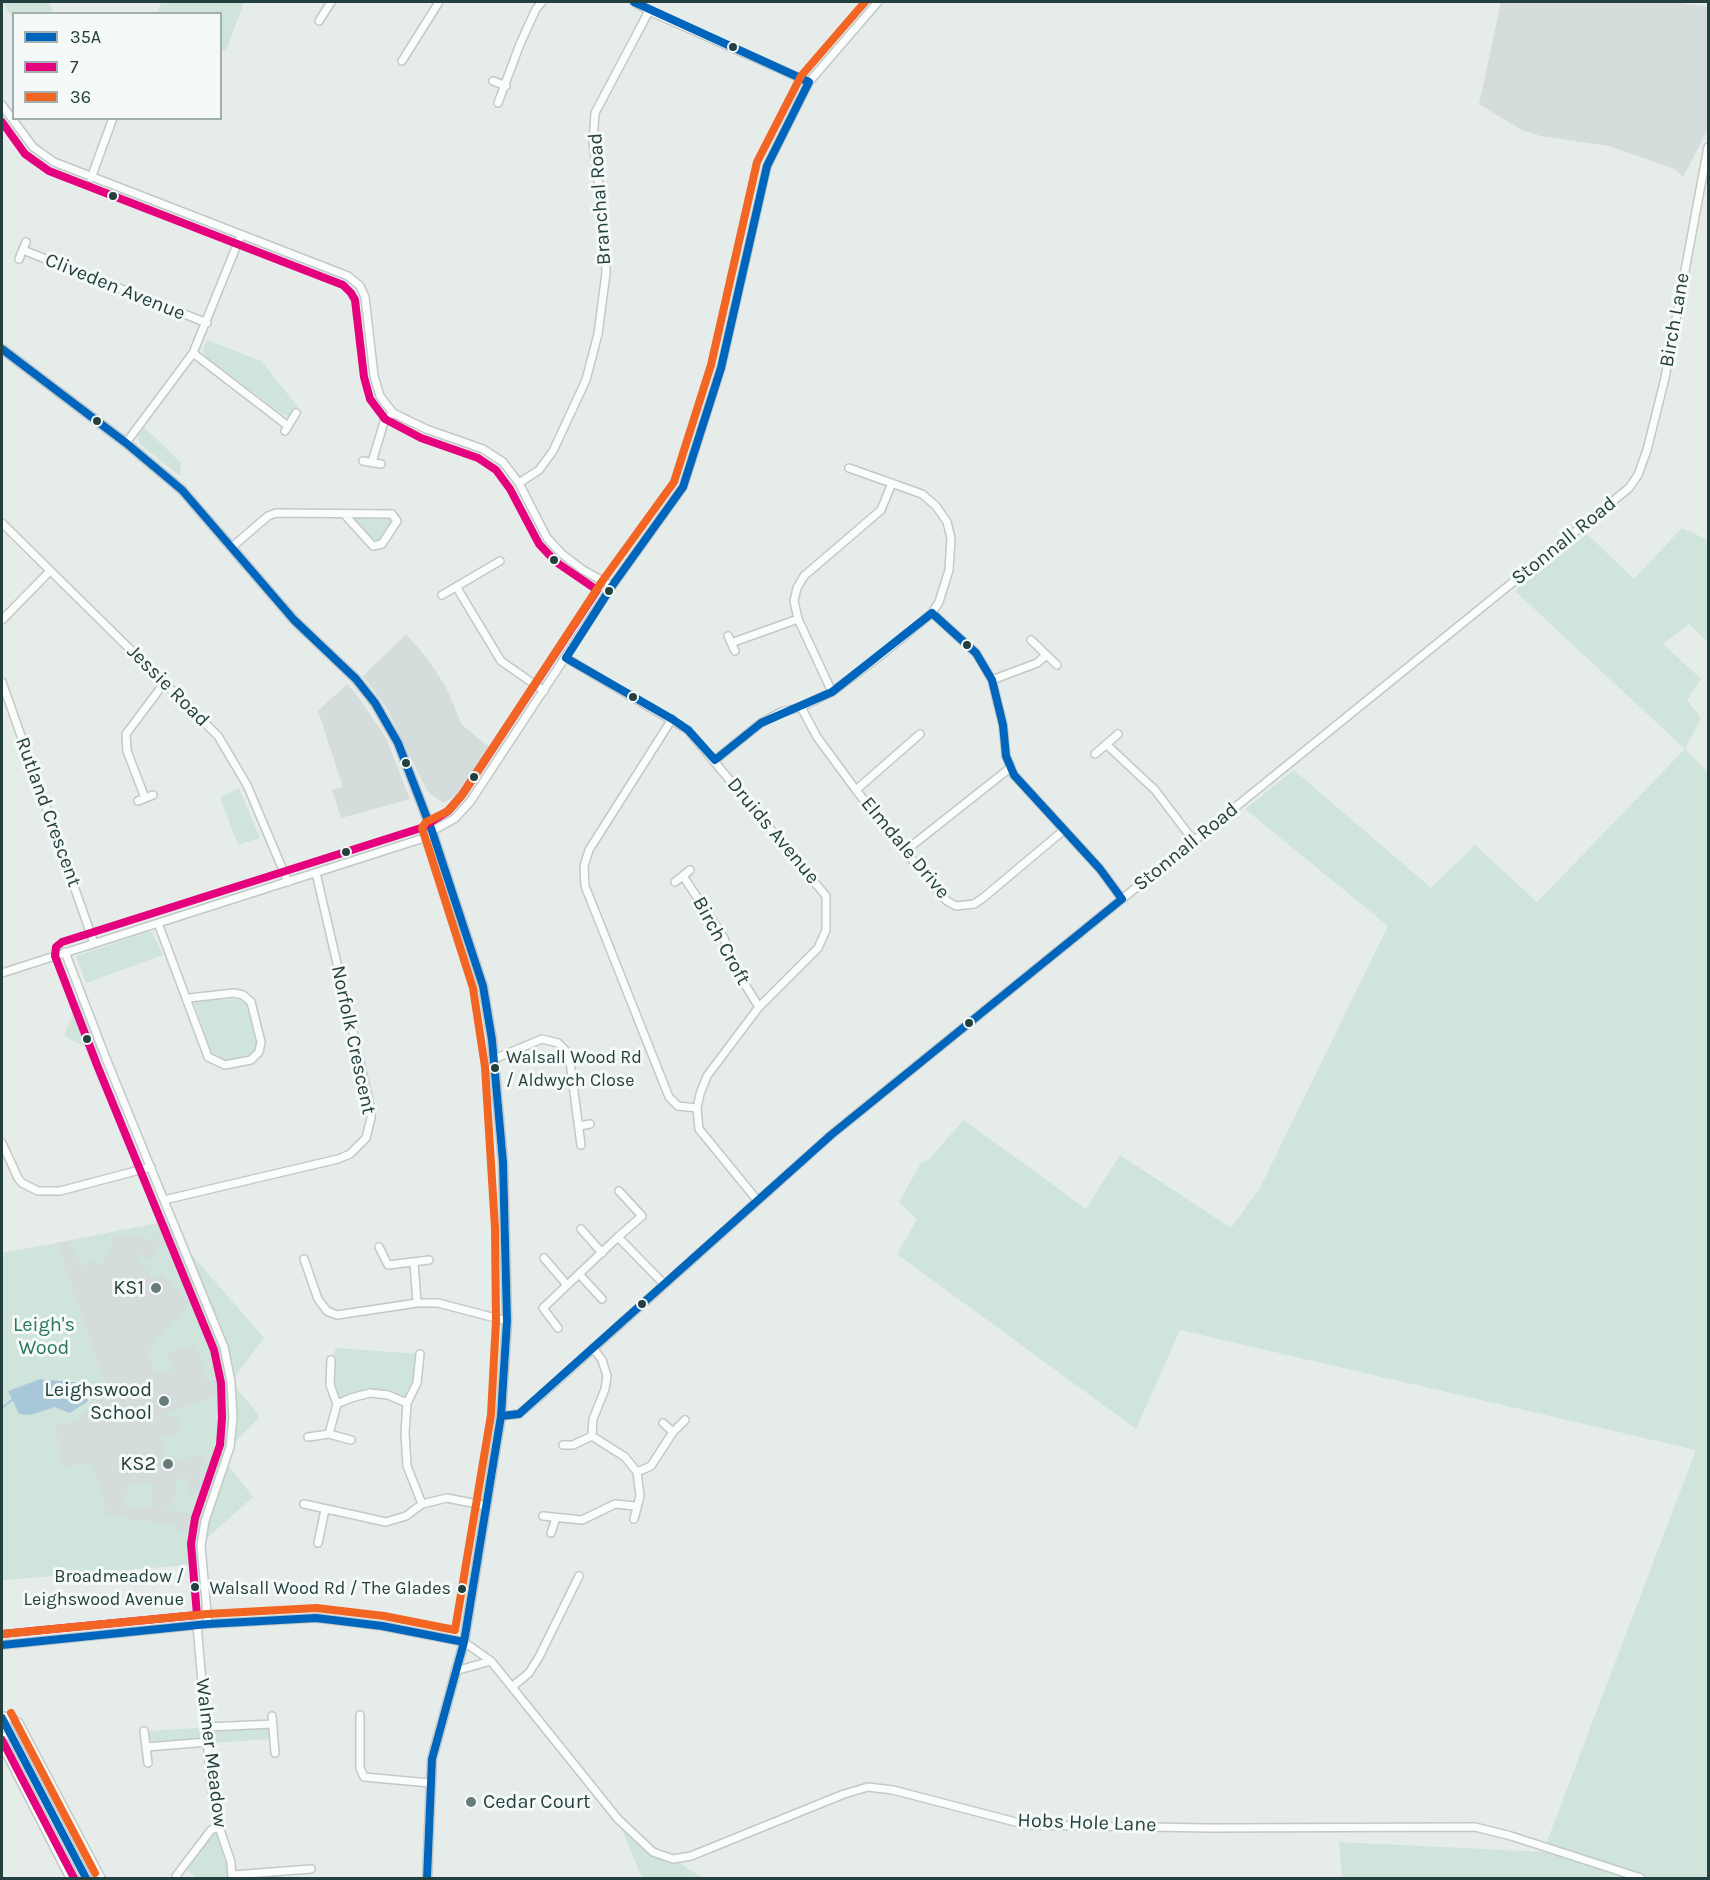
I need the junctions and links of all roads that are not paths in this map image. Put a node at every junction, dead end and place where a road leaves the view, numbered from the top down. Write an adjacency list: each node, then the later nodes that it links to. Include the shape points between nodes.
1 (331, 2): 7 (street)
2 (439, 2): 8 (street, via 412,54)
3 (542, 2): 11 (street, via 520,44)
4 (634, 2): 6 (street)
5 (878, 2): 10 (street)
6 (649, 11): 10 (street); 31 (street, Branchal Road, via 595,113 592,142 605,233 606,273 598,334 586,380 553,451 539,470)
7 (318, 21)
8 (402, 61)
9 (493, 81): 11 (street)
10 (809, 82): 39 (street, via 767,166 721,368 683,487)
11 (506, 86): 12 (street)
12 (498, 103)
13 (2, 105): 16 (street, via 21,134 45,157)
14 (112, 120): 16 (street)
15 (1708, 147): 33 (street, Birch Lane, via 1665,378 1647,450)
16 (91, 178): 17 (street)
17 (241, 235): 21 (street); 25 (street, via 348,276 360,286 365,297 374,376 380,396)
18 (26, 242): 19 (street, Cliveden Avenue)
19 (23, 250): 20 (street, Cliveden Avenue); 21 (street, Cliveden Avenue)
20 (19, 259)
21 (207, 323): 23 (street)
22 (2, 349): 26 (street)
23 (193, 354): 24 (street, via 286,428); 26 (street)
24 (297, 413)
25 (393, 413): 28 (street, via 384,422); 31 (street, via 483,449 502,462)
26 (126, 443): 36 (street, via 182,490)
27 (363, 461): 28 (street)
28 (372, 462): 29 (street)
29 (381, 464)
30 (849, 468): 32 (street)
31 (519, 483): 39 (street, via 547,538 576,565)
32 (892, 483): 42 (street, via 922,494 936,506 951,538 945,590); 43 (street, via 881,510 804,576 794,601)
33 (1629, 488): 68 (street, Stonnall Road)
34 (344, 514): 34 (street, via 392,514 397,521 382,544 373,546); 36 (street, via 271,514)
35 (2, 523): 38 (street, Jessie Road)
36 (232, 547): 67 (street, via 294,620 356,679 375,703 398,743)
37 (500, 561): 40 (street)
38 (50, 571): 44 (street); 52 (street, Jessie Road)
39 (612, 586): 48 (street)
40 (457, 588): 41 (street); 53 (street, via 501,661)
41 (442, 595)
42 (932, 613): 50 (street, via 976,653); 54 (street)
43 (798, 619): 46 (street, via 729,640); 54 (street)
44 (2, 620)
45 (1031, 640): 47 (street)
46 (735, 651)
47 (1045, 656): 49 (street); 50 (street, via 1037,663)
48 (566, 658): 53 (street); 57 (street, Druids Avenue)
49 (1057, 665)
50 (992, 680): 63 (street)
51 (2, 682): 55 (street, Rutland Crescent)
52 (165, 682): 65 (street, via 126,734 141,799); 73 (street, Jessie Road, via 218,736 234,759)
53 (544, 691): 67 (street, via 470,802 454,819)
54 (832, 692): 56 (street)
55 (4, 699): 77 (street, Rutland Crescent)
56 (801, 707): 62 (street, via 761,723); 64 (street, Elmdale Drive, via 817,737)
57 (672, 719): 62 (street, Druids Avenue, via 688,730); 83 (street, via 589,850 584,866 585,886 669,1097 678,1106)
58 (1118, 734): 60 (street)
59 (919, 741): 64 (street)
60 (1107, 745): 61 (street); 68 (street, via 1155,790)
61 (1095, 754)
62 (715, 760): 81 (street, Druids Avenue, via 826,896 826,930 818,948)
63 (1010, 768): 66 (street); 69 (street)
64 (856, 790): 69 (street, Elmdale Drive)
65 (153, 795)
66 (1064, 830): 69 (street, Elmdale Drive, via 983,898 964,907 947,901); 75 (street)
67 (432, 831): 71 (street, via 427,837); 82 (street, via 483,986)
68 (1193, 840): 75 (street, Stonnall Road)
69 (905, 851)
70 (690, 870): 72 (street, Birch Croft)
71 (316, 873): 73 (street); 90 (street, Norfolk Crescent, via 370,1110 366,1138 350,1154 338,1159)
72 (683, 876): 74 (street, Birch Croft); 81 (street, Birch Croft, via 724,938 731,962)
73 (288, 882): 76 (street)
74 (675, 882)
75 (1122, 899): 91 (street, Stonnall Road, via 831,1135)
76 (158, 923): 77 (street); 80 (street)
77 (94, 943): 78 (street)
78 (65, 952): 79 (street); 88 (street)
79 (2, 973)
80 (189, 998): 80 (street, via 208,1057 225,1065 251,1060 259,1052 261,1042 250,1002 243,995)
81 (759, 1007): 83 (street, Druids Avenue, via 707,1076)
82 (494, 1059): 85 (street, via 542,1039 558,1043 569,1054); 105 (street)
83 (697, 1108): 91 (street, via 699,1129)
84 (590, 1124): 85 (street)
85 (579, 1126): 87 (street)
86 (2, 1143): 88 (street, via 18,1178 38,1191 60,1191)
87 (581, 1145)
88 (151, 1167): 90 (street)
89 (619, 1191): 93 (street, via 642,1216)
90 (164, 1200): 133 (street, via 224,1347 231,1382 230,1447 205,1521 201,1546)
91 (757, 1200): 101 (street, Stonnall Road)
92 (581, 1229): 95 (street)
93 (618, 1237): 95 (street); 101 (street)
94 (379, 1247): 99 (street, via 388,1265)
95 (602, 1252): 100 (street)
96 (544, 1258): 102 (street)
97 (304, 1259): 104 (street, via 318,1299 327,1311 337,1315)
98 (429, 1260): 99 (street)
99 (414, 1263): 104 (street)
100 (579, 1274): 102 (street); 103 (street)
101 (664, 1284): 107 (street, Stonnall Road)
102 (567, 1285): 106 (street, via 543,1308)
103 (602, 1299)
104 (417, 1303): 105 (street, via 438,1303)
105 (507, 1321): 112 (street)
106 (558, 1328)
107 (593, 1348): 112 (street, Stonnall Road, via 519,1414); 117 (street, via 607,1376 593,1419)
108 (420, 1354): 110 (street, via 417,1383)
109 (332, 1360): 111 (street, via 330,1385)
110 (407, 1403): 111 (street, via 388,1395 370,1394); 123 (street, via 406,1466)
111 (337, 1404): 116 (street)
112 (501, 1416): 124 (street)
113 (684, 1420): 115 (street)
114 (663, 1423): 115 (street)
115 (673, 1432): 121 (street, via 651,1466)
116 (328, 1434): 118 (street); 119 (street)
117 (592, 1436): 120 (street); 121 (street, via 625,1457)
118 (308, 1437)
119 (351, 1440)
120 (563, 1445)
121 (637, 1472): 125 (street, via 640,1496)
122 (304, 1504): 126 (street)
123 (422, 1504): 124 (street, via 447,1498); 126 (street, via 406,1516 386,1522)
124 (487, 1506): 135 (street)
125 (635, 1506): 128 (street, via 615,1504 582,1520); 129 (street)
126 (325, 1510): 131 (street)
127 (543, 1516): 128 (street)
128 (556, 1518): 130 (street)
129 (634, 1518)
130 (551, 1533)
131 (318, 1543)
132 (579, 1576): 139 (street, via 539,1657 529,1673)
133 (208, 1624): 134 (street); 135 (street, via 316,1618)
134 (197, 1625): 136 (street); 142 (street, Walmer Meadow)
135 (464, 1641): 137 (street, Hobs Hole Lane); 138 (street)
136 (2, 1645)
137 (491, 1661): 138 (street); 139 (street, Hobs Hole Lane)
138 (455, 1671): 151 (street, via 432,1759)
139 (513, 1686): 160 (street, Hobs Hole Lane, via 618,1819 653,1852 673,1858 691,1856 868,1787 1027,1825 1474,1827)
140 (360, 1715): 151 (street, via 360,1768 364,1777)
141 (2, 1717): 144 (main road); 157 (street, via 10,1716 19,1723)
142 (207, 1727): 146 (street, Walmer Meadow); 149 (street, via 272,1720)
143 (144, 1731): 148 (street)
144 (9, 1732): 145 (street); 156 (main road)
145 (2, 1740)
146 (208, 1742): 148 (street); 152 (street, Walmer Meadow)
147 (2, 1745): 155 (street)
148 (146, 1747): 150 (street)
149 (274, 1753)
150 (148, 1763)
151 (430, 1783): 159 (street)
152 (219, 1827): 153 (street, via 212,1830 186,1870); 154 (street, Walmer Meadow)
153 (176, 1876)
154 (232, 1877): 158 (street, via 309,1870)
155 (70, 1878)
156 (86, 1878)
157 (101, 1878)
158 (311, 1878)
159 (427, 1878)
160 (1641, 1878)

